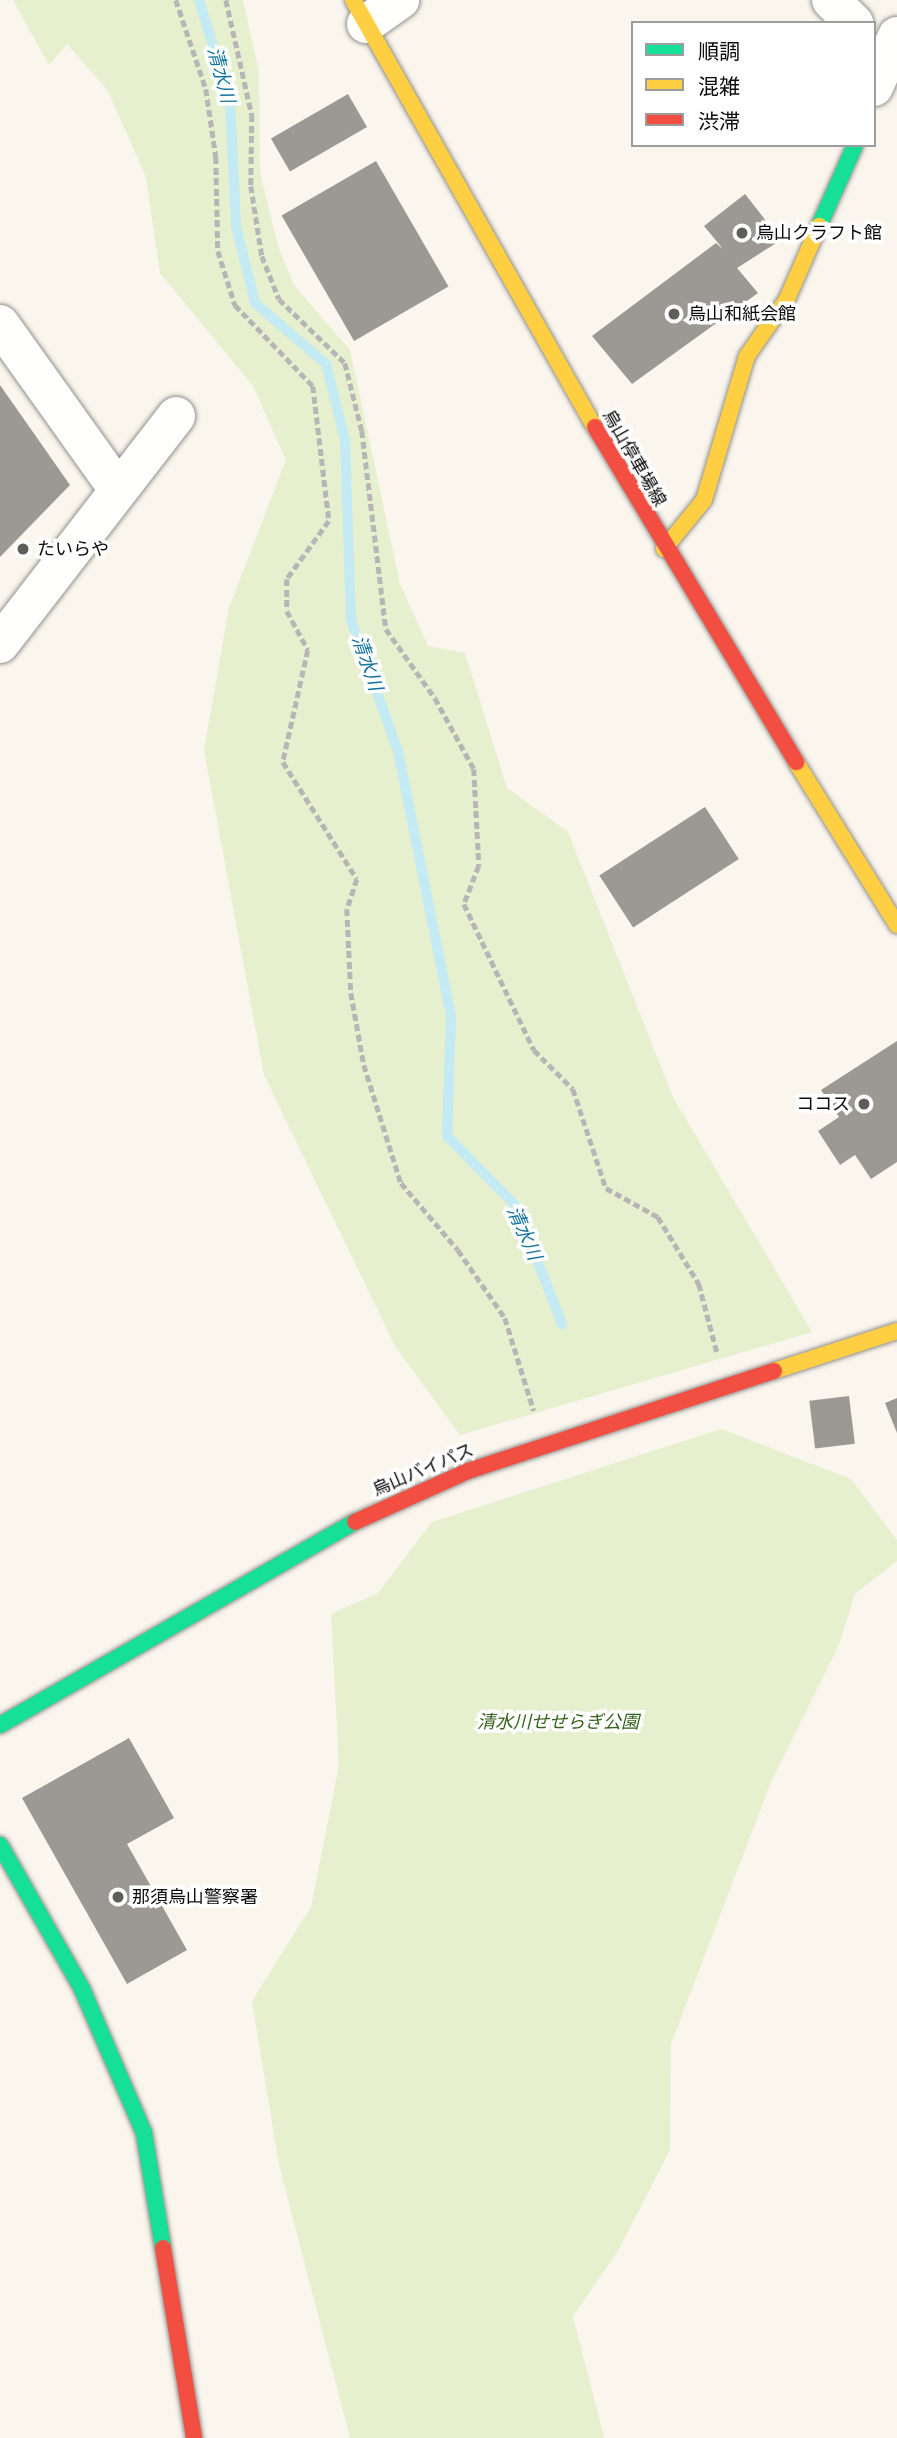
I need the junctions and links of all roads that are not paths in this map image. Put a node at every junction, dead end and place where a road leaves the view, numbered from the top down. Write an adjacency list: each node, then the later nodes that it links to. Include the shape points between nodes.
1 (400, 0): 3 (street)
2 (831, 0): 4 (street)
3 (360, 12): 9 (main road, 烏山停車場線)
4 (852, 21)
5 (854, 147): 9 (main road, via 787,299 747,356 704,500)
6 (0, 324): 8 (street)
7 (176, 416): 8 (street)
8 (117, 488): 10 (street)
9 (664, 550): 11 (main road, 烏山停車場線)
10 (0, 644)
11 (897, 925)
12 (897, 1331): 13 (main road, 烏山バイパス, via 468,1471 323,1537)
13 (0, 1725)
14 (0, 1845): 15 (main road, via 82,1989 144,2133)
15 (194, 2438)

